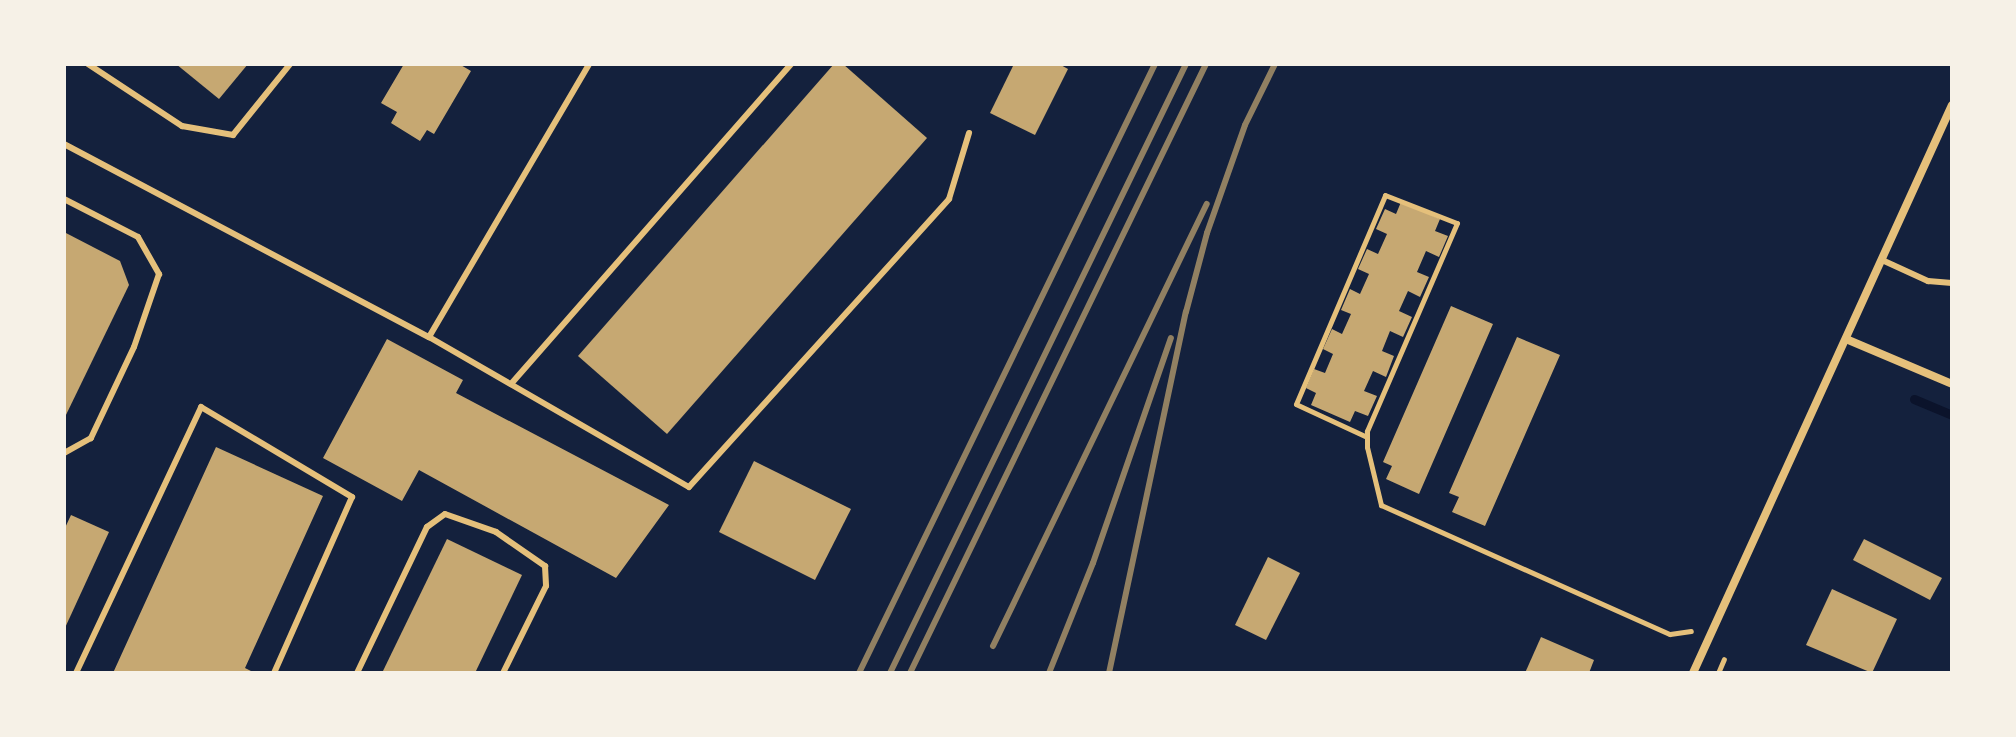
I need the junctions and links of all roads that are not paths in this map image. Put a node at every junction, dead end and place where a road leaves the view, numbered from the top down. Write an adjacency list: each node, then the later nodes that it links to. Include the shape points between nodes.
1 (88, 64): 2 (lane, via 182,126 233,135)
2 (290, 64)
3 (589, 64): 11 (lane)
4 (791, 64): 13 (lane)
5 (1952, 105): 9 (street)
6 (969, 133): 13 (lane, via 949,199 689,487)
7 (64, 144): 11 (lane)
8 (64, 199): 15 (lane, via 138,237 159,274 134,347 91,438)
9 (1882, 260): 10 (lane, via 1928,281); 12 (street)
10 (1952, 283)
11 (429, 337): 13 (lane)
12 (1846, 339): 14 (street); 20 (street)
13 (511, 384)
14 (1952, 384)
15 (64, 453)
16 (76, 673): 17 (lane, via 201,407 352,497)
17 (274, 673)
18 (357, 673): 19 (lane, via 427,527 445,514 496,532 545,566 546,586)
19 (503, 673)
20 (1693, 673)

